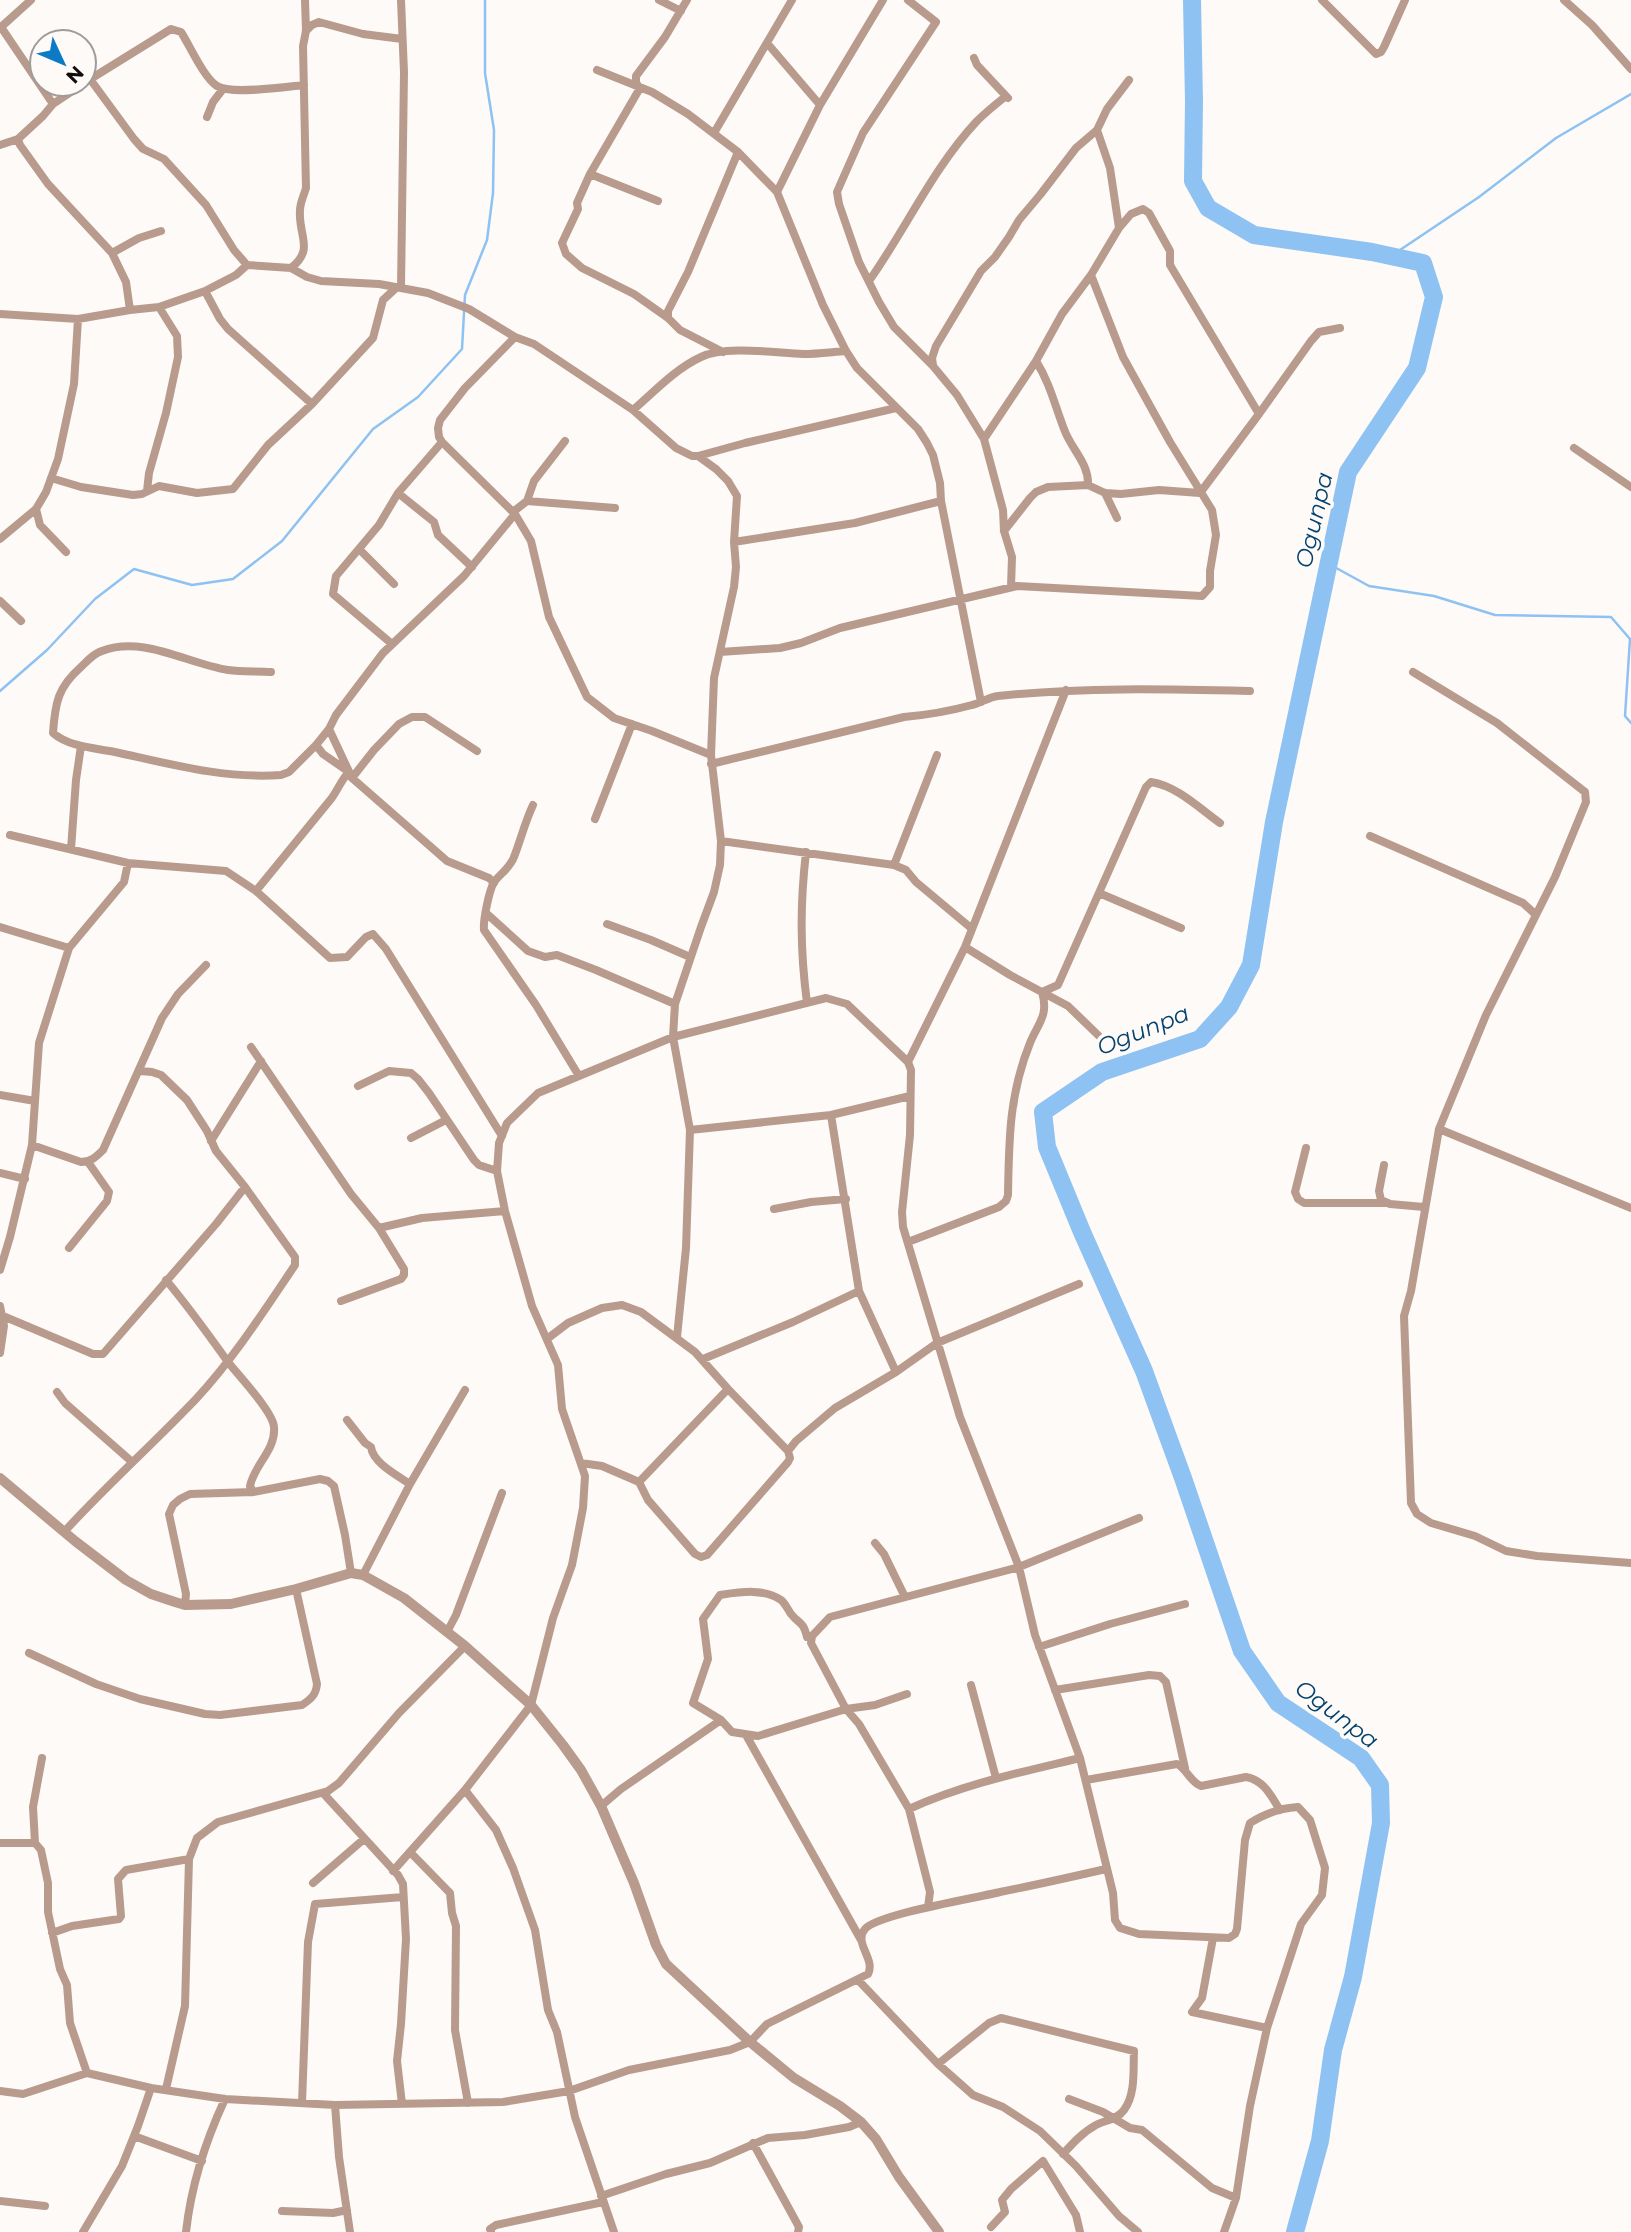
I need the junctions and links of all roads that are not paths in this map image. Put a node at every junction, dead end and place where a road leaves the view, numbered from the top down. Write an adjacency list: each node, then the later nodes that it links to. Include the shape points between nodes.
1 (31, 0): 13 (street)
2 (305, 0): 14 (street)
3 (401, 0): 15 (street)
4 (659, 0): 12 (street)
5 (687, 0): 12 (street)
6 (792, 0): 16 (street)
7 (883, 0): 28 (street)
8 (908, 0): 44 (street, via 936,22 863,133 837,192)
9 (1322, 0): 10 (street, via 1376,54 1384,47)
10 (1405, 0)
11 (1564, 0): 18 (street)
12 (681, 11): 23 (street, via 636,76)
13 (1, 27): 27 (street)
14 (306, 31): 15 (street, via 319,23); 22 (street)
15 (402, 39): 45 (street)
16 (767, 43): 28 (street); 31 (street)
17 (974, 58): 44 (street, via 1007,97 964,136)
18 (1631, 69)
19 (597, 70): 23 (street)
20 (98, 75): 24 (street, via 171,29 181,32 210,80)
21 (1129, 80): 30 (street)
22 (304, 85): 24 (street); 42 (street, via 306,188 299,208 305,249)
23 (640, 88): 31 (street); 35 (street)
24 (223, 89): 29 (street)
25 (98, 96): 41 (street, via 143,149 164,159 206,205)
26 (62, 98): 27 (street)
27 (53, 104): 32 (street)
28 (820, 105): 36 (street)
29 (207, 117)
30 (1097, 130): 38 (street, via 1110,168); 59 (street, via 1076,148 981,271 936,346)
31 (714, 133): 34 (street)
32 (18, 139): 33 (street); 40 (street, via 48,184)
33 (0, 145)
34 (738, 152): 36 (street); 50 (street, via 667,311)
35 (590, 174): 37 (street); 50 (street, via 563,249 582,268 634,294)
36 (777, 192): 55 (street)
37 (658, 201)
38 (1119, 228): 43 (street); 63 (street, via 1131,214 1143,209 1149,213 1170,251 1170,265)
39 (161, 231): 40 (street)
40 (112, 253): 48 (street, via 126,282)
41 (247, 265): 42 (street); 46 (street)
42 (291, 268): 45 (street, via 321,281)
43 (1091, 275): 58 (street); 75 (street, via 1123,357)
44 (869, 281): 59 (street, via 894,327)
45 (399, 288): 53 (street, via 465,307); 60 (street, via 383,300 373,338)
46 (205, 291): 47 (street); 60 (street, via 228,328)
47 (159, 307): 48 (street); 72 (street, via 177,336 178,357)
48 (130, 310): 51 (street)
49 (0, 314): 51 (street)
50 (668, 318): 54 (street)
51 (78, 319): 69 (street, via 74,384)
52 (1340, 328): 63 (street, via 1319,332)
53 (514, 337): 62 (street, via 554,356); 66 (street, via 440,420)
54 (705, 344): 56 (street); 57 (street)
55 (846, 351): 56 (street); 61 (street)
56 (723, 352): 57 (street)
57 (704, 355): 62 (street, via 685,365)
58 (1036, 361): 64 (street); 70 (street, via 1065,432 1088,470)
59 (933, 366): 64 (street)
60 (312, 404): 72 (street, via 268,445 233,489 197,493 159,486)
61 (896, 408): 68 (street); 77 (street, via 918,429 933,455)
62 (633, 410): 68 (street, via 676,448)
63 (1259, 414): 75 (street)
64 (984, 439): 82 (street)
65 (565, 441): 76 (street, via 534,481)
66 (442, 442): 73 (street); 80 (street)
67 (1574, 448): 71 (street)
68 (698, 456): 84 (street, via 728,481 737,496)
69 (51, 478): 72 (street, via 133,495); 78 (street)
70 (1088, 485): 74 (street); 82 (street, via 1036,492)
71 (1631, 487)
72 (147, 491)
73 (398, 493): 85 (street); 87 (street, via 434,522 438,535)
74 (1105, 493): 75 (street); 81 (street)
75 (1200, 493): 89 (street, via 1212,510 1216,536 1210,587 1202,596)
76 (527, 501): 79 (street); 80 (street)
77 (941, 501): 84 (street, via 855,523); 90 (street)
78 (36, 509): 83 (street); 86 (street, via 40,525)
79 (615, 509)
80 (514, 513): 87 (street); 100 (street, via 531,541 549,617 587,696 614,718)
81 (1117, 518)
82 (1004, 531): 89 (street, via 1012,557)
83 (0, 539)
84 (734, 542): 94 (street, via 734,587)
85 (360, 550): 88 (street); 93 (street, via 336,576 332,591)
86 (66, 552)
87 (472, 567): 93 (street)
88 (394, 584)
89 (1011, 587): 90 (street)
90 (960, 599): 94 (street, via 840,628 790,646); 99 (street)
91 (0, 601): 92 (street)
92 (22, 621)
93 (391, 643): 101 (street)
94 (720, 652): 106 (street, via 714,678)
95 (271, 672): 103 (street, via 228,670 143,648 120,646 100,651 67,680 54,715 53,733)
96 (1413, 672): 122 (street, via 1497,723 1585,792 1586,802)
97 (1066, 690): 98 (street); 99 (street); 125 (street)
98 (1250, 691)
99 (981, 702): 106 (street)
100 (632, 724): 106 (street); 109 (street)
101 (329, 729): 102 (street); 107 (street)
102 (316, 745): 103 (street, via 289,772 275,775 225,775); 107 (street)
103 (81, 746): 114 (street)
104 (477, 751): 107 (street, via 425,717 412,717 399,724)
105 (937, 755): 117 (street)
106 (711, 760): 113 (street)
107 (351, 775): 118 (street, via 447,861); 119 (street, via 342,779)
108 (533, 805): 118 (street, via 514,857)
109 (595, 818)
110 (1220, 823): 120 (street, via 1177,791 1151,782)
111 (10, 835): 114 (street)
112 (1370, 836): 122 (street, via 1523,903)
113 (721, 841): 115 (street); 129 (street, via 715,892)
114 (71, 849): 116 (street)
115 (806, 852): 117 (street); 132 (street, via 801,958)
116 (128, 863): 119 (street, via 226,871); 128 (street, via 124,882)
117 (894, 866): 125 (street, via 906,870)
118 (494, 883): 121 (street)
119 (256, 891): 149 (street, via 330,957 347,957 373,934)
120 (1099, 893): 126 (street); 131 (street, via 1058,985)
121 (485, 913): 133 (street, via 528,951 596,970); 140 (street, via 487,936)
122 (1536, 915): 147 (street, via 1486,1015)
123 (607, 924): 129 (street)
124 (0, 927): 128 (street)
125 (971, 928): 127 (street)
126 (1181, 928)
127 (965, 947): 131 (street); 138 (street)
128 (69, 948): 144 (street, via 39,1043)
129 (690, 957): 133 (street)
130 (206, 965): 139 (street, via 162,1018)
131 (1042, 992): 135 (street, via 1068,1006); 169 (street, via 1045,1009 1017,1078 1009,1124 1006,1201)
132 (807, 1003): 134 (street); 138 (street, via 826,998 847,1004)
133 (675, 1004): 134 (street)
134 (673, 1037): 140 (street); 148 (street)
135 (1100, 1037)
136 (251, 1047): 137 (street)
137 (261, 1061): 151 (street); 166 (street)
138 (908, 1062): 143 (street)
139 (140, 1071): 151 (street, via 161,1075 169,1082 187,1100); 154 (street, via 103,1150)
140 (579, 1076): 149 (street, via 538,1093 507,1124)
141 (358, 1086): 146 (street, via 389,1071 411,1073)
142 (0, 1095): 144 (street)
143 (910, 1096): 145 (street); 169 (street, via 902,1212)
144 (35, 1101): 152 (street)
145 (831, 1115): 148 (street); 160 (street)
146 (446, 1120): 150 (street); 156 (street, via 479,1165)
147 (1439, 1129): 162 (street); 163 (street)
148 (691, 1130): 178 (street)
149 (502, 1136): 156 (street)
150 (411, 1138)
151 (211, 1141): 159 (street)
152 (32, 1146): 154 (street); 158 (street)
153 (1306, 1148): 161 (street, via 1295,1192 1298,1199 1304,1203)
154 (88, 1162): 170 (street, via 109,1192 107,1201)
155 (1384, 1166): 161 (street, via 1378,1195)
156 (497, 1171): 165 (street)
157 (0, 1173): 158 (street)
158 (25, 1179): 168 (street)
159 (245, 1187): 172 (street); 183 (street, via 295,1256 295,1265)
160 (846, 1199): 164 (street); 174 (street)
161 (1385, 1203): 162 (street)
162 (1424, 1207): 200 (street, via 1404,1316 1411,1503 1417,1514 1506,1551)
163 (1631, 1208)
164 (774, 1209)
165 (505, 1212): 166 (street, via 422,1218); 179 (street, via 532,1306)
166 (379, 1228): 175 (street, via 404,1275)
167 (0, 1233): 168 (street)
168 (10, 1237): 171 (street)
169 (908, 1242): 180 (street)
170 (69, 1248)
171 (0, 1270)
172 (166, 1280): 177 (street, via 103,1354 93,1354); 183 (street)
173 (1079, 1284): 180 (street)
174 (859, 1291): 182 (street); 184 (street)
175 (341, 1301)
176 (0, 1306): 177 (street)
177 (3, 1316): 181 (street)
178 (677, 1337): 179 (street, via 641,1312 622,1305 568,1323); 182 (street)
179 (547, 1339): 191 (street, via 558,1365 562,1409)
180 (937, 1343): 184 (street); 201 (street, via 960,1417)
181 (0, 1352)
182 (703, 1359): 185 (street)
183 (228, 1361): 190 (street, via 197,1398); 195 (street, via 275,1425 274,1441 252,1478)
184 (896, 1372): 189 (street, via 835,1408)
185 (728, 1389): 189 (street); 193 (street)
186 (466, 1390): 194 (street)
187 (57, 1392): 190 (street)
188 (347, 1420): 194 (street, via 380,1462)
189 (788, 1451): 193 (street, via 788,1462 707,1555 695,1554 648,1500)
190 (131, 1461): 198 (street)
191 (581, 1463): 193 (street, via 602,1466); 216 (street, via 583,1508 572,1565)
192 (0, 1479): 198 (street)
193 (639, 1482)
194 (410, 1484): 203 (street)
195 (253, 1492): 202 (street, via 328,1481 334,1486); 207 (street, via 190,1494 173,1506 169,1514)
196 (502, 1493): 208 (street)
197 (1139, 1518): 201 (street)
198 (64, 1532): 207 (street, via 126,1580)
199 (875, 1543): 205 (street)
200 (1631, 1563)
201 (1018, 1567): 205 (street); 211 (street)
202 (351, 1573): 203 (street); 204 (street)
203 (363, 1575): 208 (street, via 404,1598)
204 (296, 1590): 207 (street, via 231,1604); 212 (street, via 317,1684 316,1692 302,1705 205,1714 96,1684)
205 (905, 1597): 209 (street, via 830,1617)
206 (1185, 1604): 211 (street)
207 (185, 1605)
208 (447, 1632): 210 (street)
209 (812, 1636): 217 (street, via 811,1643); 218 (street, via 807,1637 804,1626 782,1601 763,1592 720,1595 703,1619 708,1659 693,1703)
210 (465, 1646): 216 (street); 226 (street, via 346,1776)
211 (1039, 1647): 214 (street)
212 (29, 1653)
213 (971, 1685): 223 (street)
214 (1055, 1690): 221 (street); 222 (street, via 1160,1676 1166,1682)
215 (907, 1694): 217 (street, via 875,1706)
216 (531, 1705): 225 (street); 227 (street, via 581,1770)
217 (846, 1709): 219 (street, via 758,1737); 228 (street)
218 (721, 1720): 219 (street, via 732,1732); 227 (street)
219 (746, 1735): 242 (street)
220 (42, 1758): 232 (street, via 33,1807)
221 (1080, 1758): 223 (street); 224 (street)
222 (1185, 1768): 224 (street, via 1177,1764); 229 (street, via 1201,1786 1253,1778 1270,1793)
223 (996, 1778): 228 (street)
224 (1086, 1780): 235 (street)
225 (465, 1790): 233 (street); 251 (street, via 496,1830 535,1930 548,2010)
226 (323, 1793): 230 (street); 234 (street, via 218,1822 197,1838)
227 (601, 1806): 245 (street, via 666,1965)
228 (909, 1809): 239 (street, via 930,1892)
229 (1280, 1811): 241 (street, via 1250,1823 1237,1928 1229,1938); 244 (street, via 1297,1807 1310,1821 1325,1876 1322,1895 1301,1924)
230 (365, 1839): 236 (street); 237 (street)
231 (0, 1843): 232 (street)
232 (35, 1843): 240 (street, via 41,1850 48,1883)
233 (410, 1852): 236 (street); 255 (street, via 450,1893 456,1926 455,2030)
234 (190, 1859): 240 (street, via 126,1870 118,1880 119,1919); 249 (street, via 185,2006)
235 (1107, 1869): 239 (street); 241 (street, via 1120,1928 1139,1934)
236 (393, 1871): 238 (street, via 403,1884)
237 (313, 1883)
238 (403, 1897): 254 (street, via 315,1904 308,1941); 257 (street, via 406,1939 397,2061)
239 (928, 1907): 242 (street, via 866,1927)
240 (52, 1933): 247 (street, via 67,1985 70,2023)
241 (1213, 1938): 244 (street, via 1202,1997 1192,2012)
242 (861, 1941): 243 (street, via 871,1969)
243 (858, 1980): 245 (street, via 766,2024); 246 (street)
244 (1268, 2028): 264 (street)
245 (750, 2042): 251 (street, via 629,2070); 259 (street)
246 (938, 2064): 258 (street, via 1001,2018 1134,2051 1132,2088 1125,2109); 262 (street, via 973,2095 1003,2107 1040,2131)
247 (87, 2073): 248 (street); 250 (street, via 23,2094)
248 (150, 2088): 249 (street); 260 (street)
249 (166, 2089): 252 (street)
250 (0, 2091)
251 (569, 2091): 255 (street); 265 (street)
252 (225, 2099): 254 (street); 263 (street)
253 (1069, 2099): 258 (street)
254 (302, 2103): 256 (street)
255 (468, 2103): 257 (street)
256 (335, 2105): 257 (street); 268 (street)
257 (402, 2105)
258 (1115, 2118): 262 (street, via 1088,2131); 264 (street, via 1142,2130 1212,2188)
259 (861, 2122): 261 (street); 277 (street)
260 (134, 2136): 263 (street); 271 (street)
261 (753, 2143): 265 (street, via 710,2163); 276 (street, via 799,2227)
262 (1063, 2154): 279 (street)
263 (202, 2161): 272 (street)
264 (1236, 2198): 280 (street)
265 (602, 2199): 274 (street, via 496,2225); 275 (street)
266 (0, 2201): 267 (street)
267 (45, 2206)
268 (347, 2210): 269 (street); 273 (street)
269 (282, 2211)
270 (991, 2227): 278 (street, via 1005,2212 1002,2200 1043,2161 1076,2215)
271 (83, 2232)
272 (186, 2232)
273 (350, 2232)
274 (491, 2232)
275 (614, 2232)
276 (797, 2232)
277 (939, 2232)
278 (1080, 2232)
279 (1138, 2232)
280 (1224, 2232)

